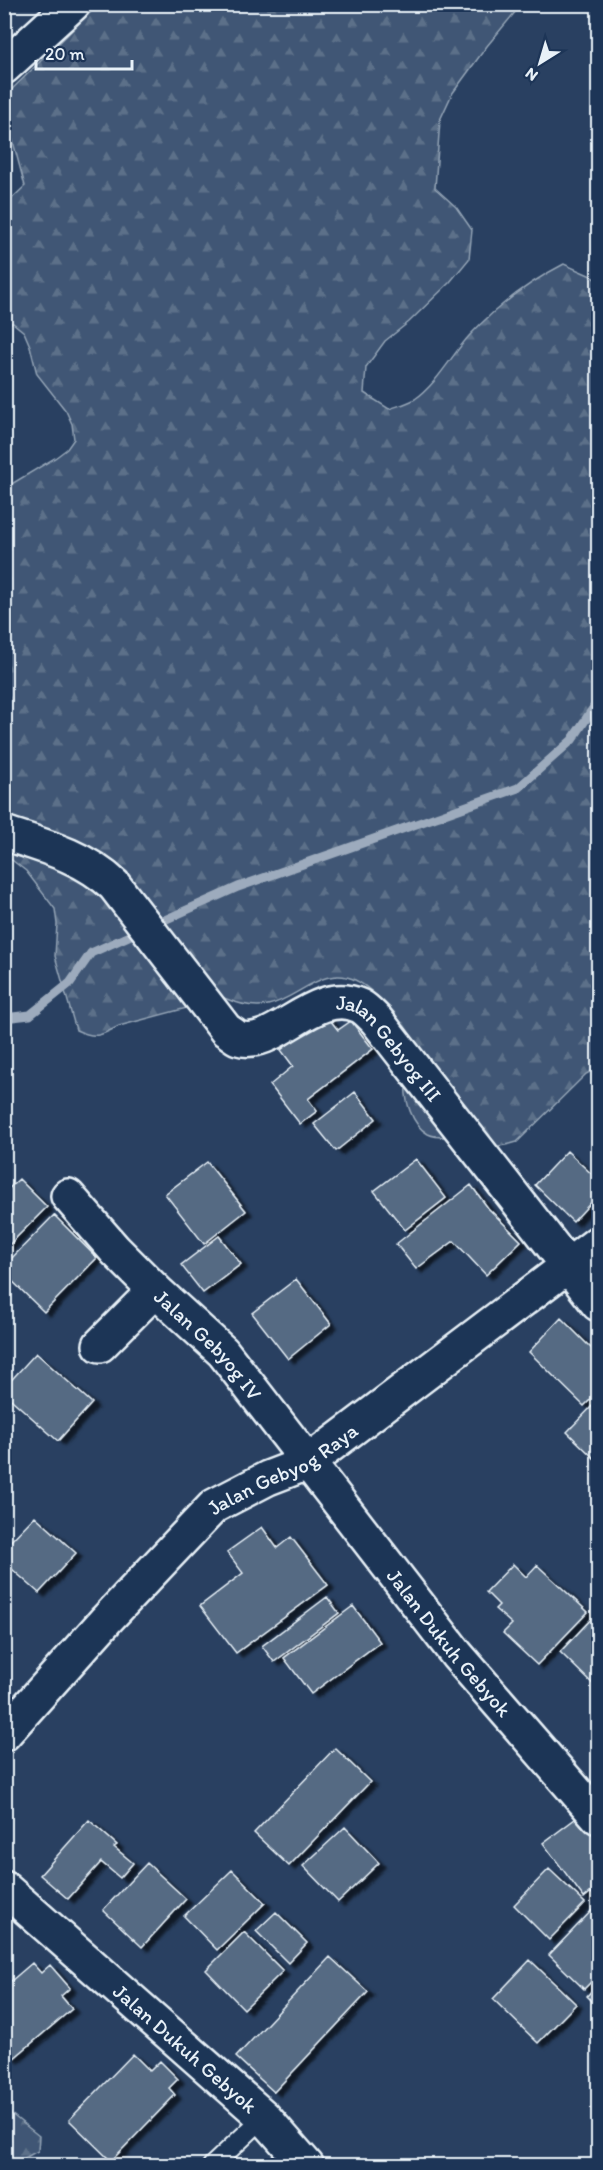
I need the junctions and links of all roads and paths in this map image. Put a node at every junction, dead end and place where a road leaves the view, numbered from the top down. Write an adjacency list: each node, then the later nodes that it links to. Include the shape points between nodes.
1 (73, 4): 2 (street)
2 (4, 67)
3 (4, 833): 6 (street, Jalan Gebyog III, via 76,858 98,870 114,885 226,1030 237,1037 253,1039 337,1001 361,1006 377,1021)
4 (68, 1196): 7 (street)
5 (598, 1243): 6 (street, Jalan Gebyog Raya)
6 (567, 1266): 8 (street); 10 (street, Jalan Gebyog Raya)
7 (155, 1290): 9 (street, Jalan Gebyog IV); 10 (street, Jalan Gebyog IV, via 224,1352)
8 (598, 1304)
9 (100, 1345)
10 (307, 1463): 11 (street, Jalan Gebyog Raya, via 214,1506); 12 (street, Jalan Dukuh Gebyok, via 457,1655)
11 (4, 1734)
12 (598, 1816)
13 (4, 1888): 14 (street, Jalan Dukuh Gebyok)
14 (264, 2117): 15 (lane); 16 (street, Jalan Dukuh Gebyok)
15 (212, 2166)
16 (308, 2166)

